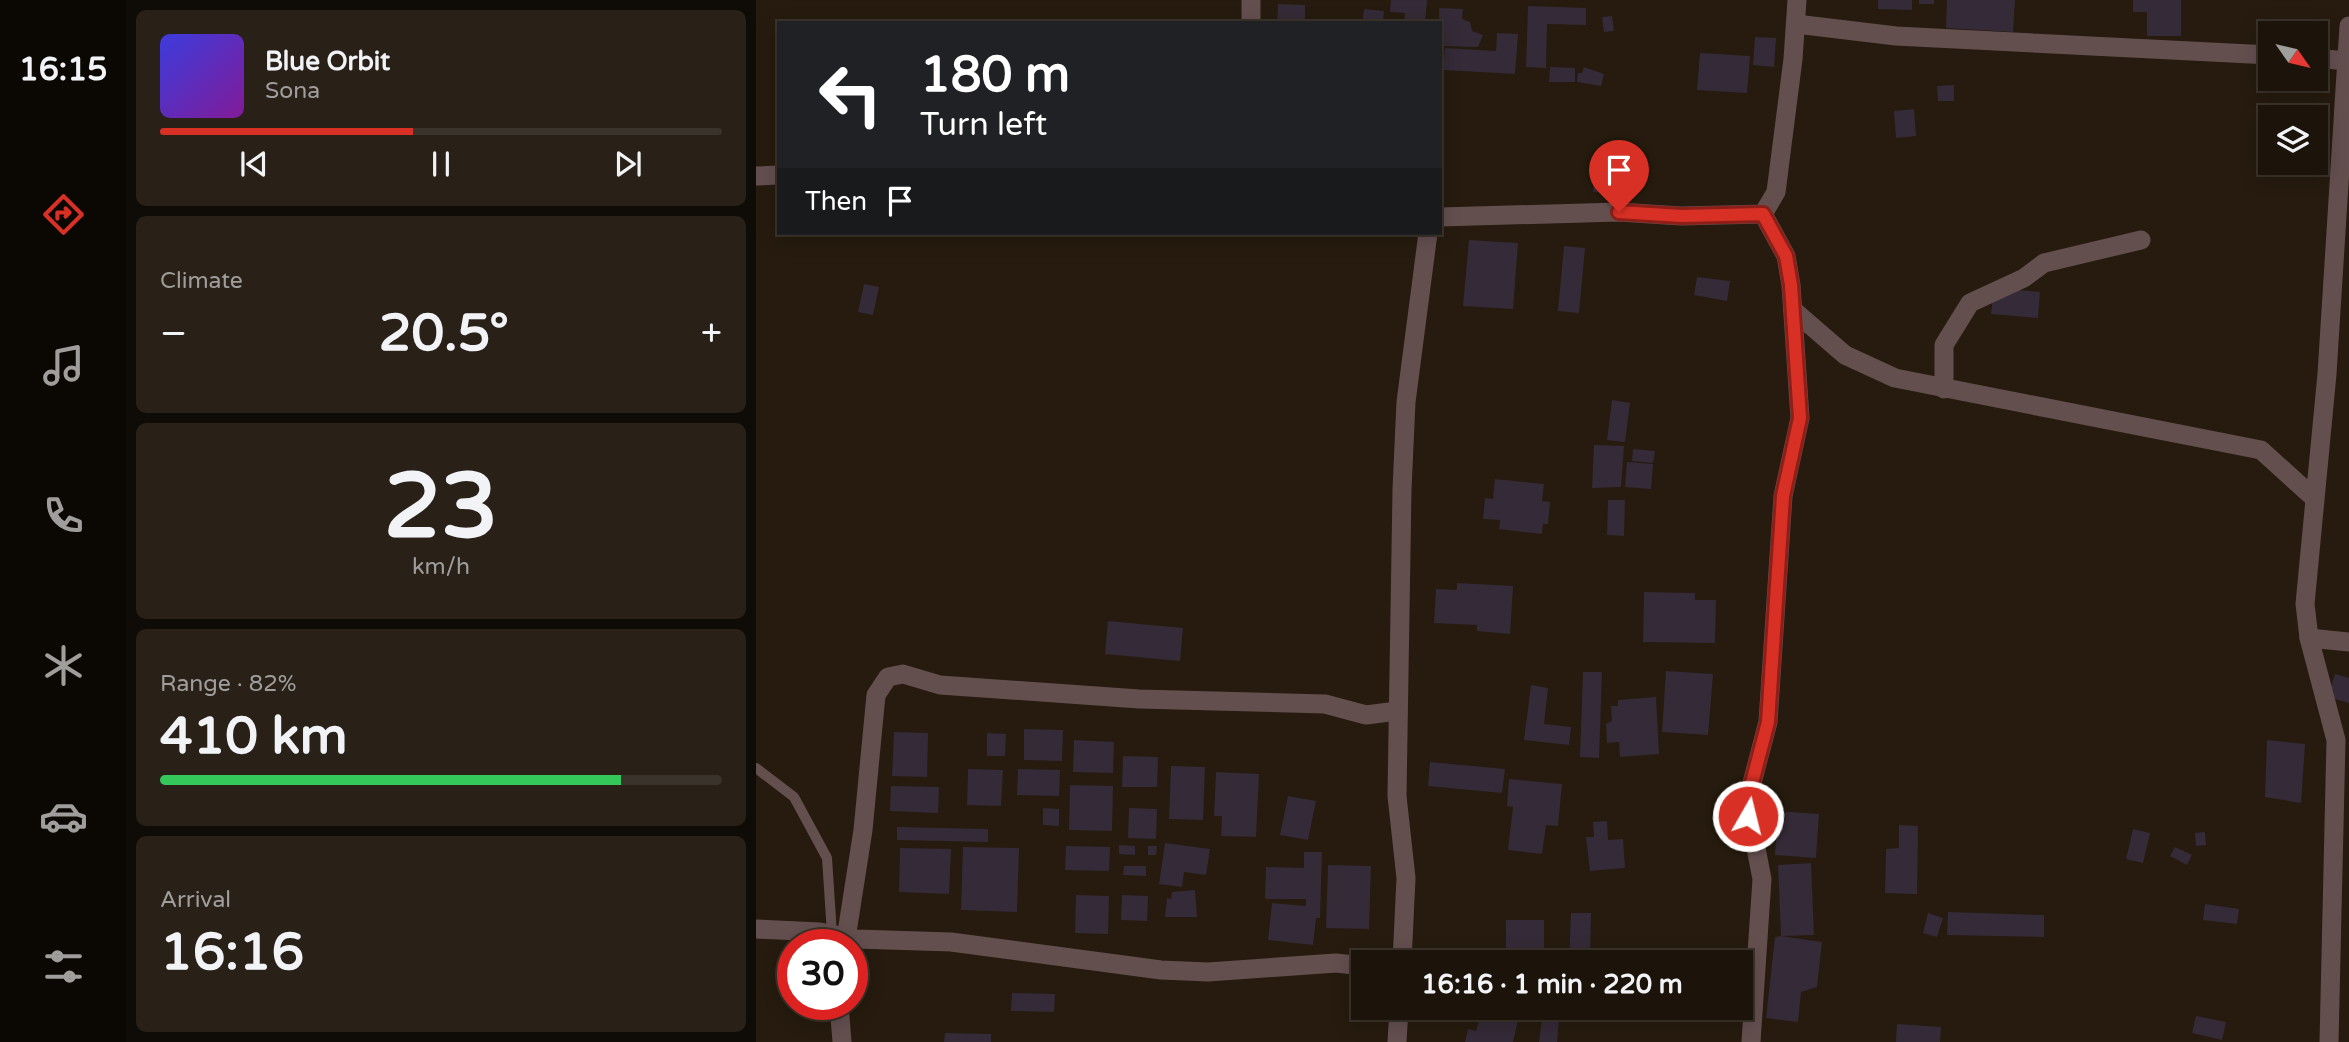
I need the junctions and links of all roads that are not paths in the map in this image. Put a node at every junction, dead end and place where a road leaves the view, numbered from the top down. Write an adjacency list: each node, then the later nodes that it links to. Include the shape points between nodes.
1 (1251, 0): 3 (street)
2 (1797, 0): 4 (street)
3 (1251, 21)
4 (1796, 24): 6 (street, via 1896,36); 11 (street, via 1776,192)
5 (2349, 26): 8 (street)
6 (2258, 54)
7 (2328, 59): 8 (street)
8 (2347, 61): 17 (street, via 2327,374)
9 (777, 175): 10 (street)
10 (756, 176)
11 (1763, 214): 12 (street); 15 (street, via 1786,256)
12 (1442, 217)
13 (1427, 235): 20 (street, via 1406,402)
14 (2141, 240): 16 (street, via 2044,263 2024,278 1970,303 1944,345)
15 (1793, 310): 16 (street, via 1845,355 1895,378); 33 (street, via 1800,418 1783,496 1768,722 1747,802 1762,879)
16 (1944, 389): 17 (street, via 2261,450)
17 (2314, 498): 18 (street, via 2305,604)
18 (2309, 638): 19 (street); 34 (street, via 2336,740)
19 (2349, 642)
20 (1397, 711): 24 (street, via 1366,715 1325,704 1139,699 966,687 892,675 876,695 863,830); 27 (street, via 1397,796 1406,878)
21 (756, 768): 23 (lane, via 794,797 827,858)
22 (756, 929): 25 (street)
23 (839, 929)
24 (843, 929)
25 (777, 931)
26 (868, 940): 28 (street, via 951,942 1161,970)
27 (1403, 950)
28 (1351, 965)
29 (840, 1020): 31 (street)
30 (1398, 1020): 32 (street)
31 (842, 1042)
32 (1397, 1042)
33 (1751, 1042)
34 (2329, 1042)

